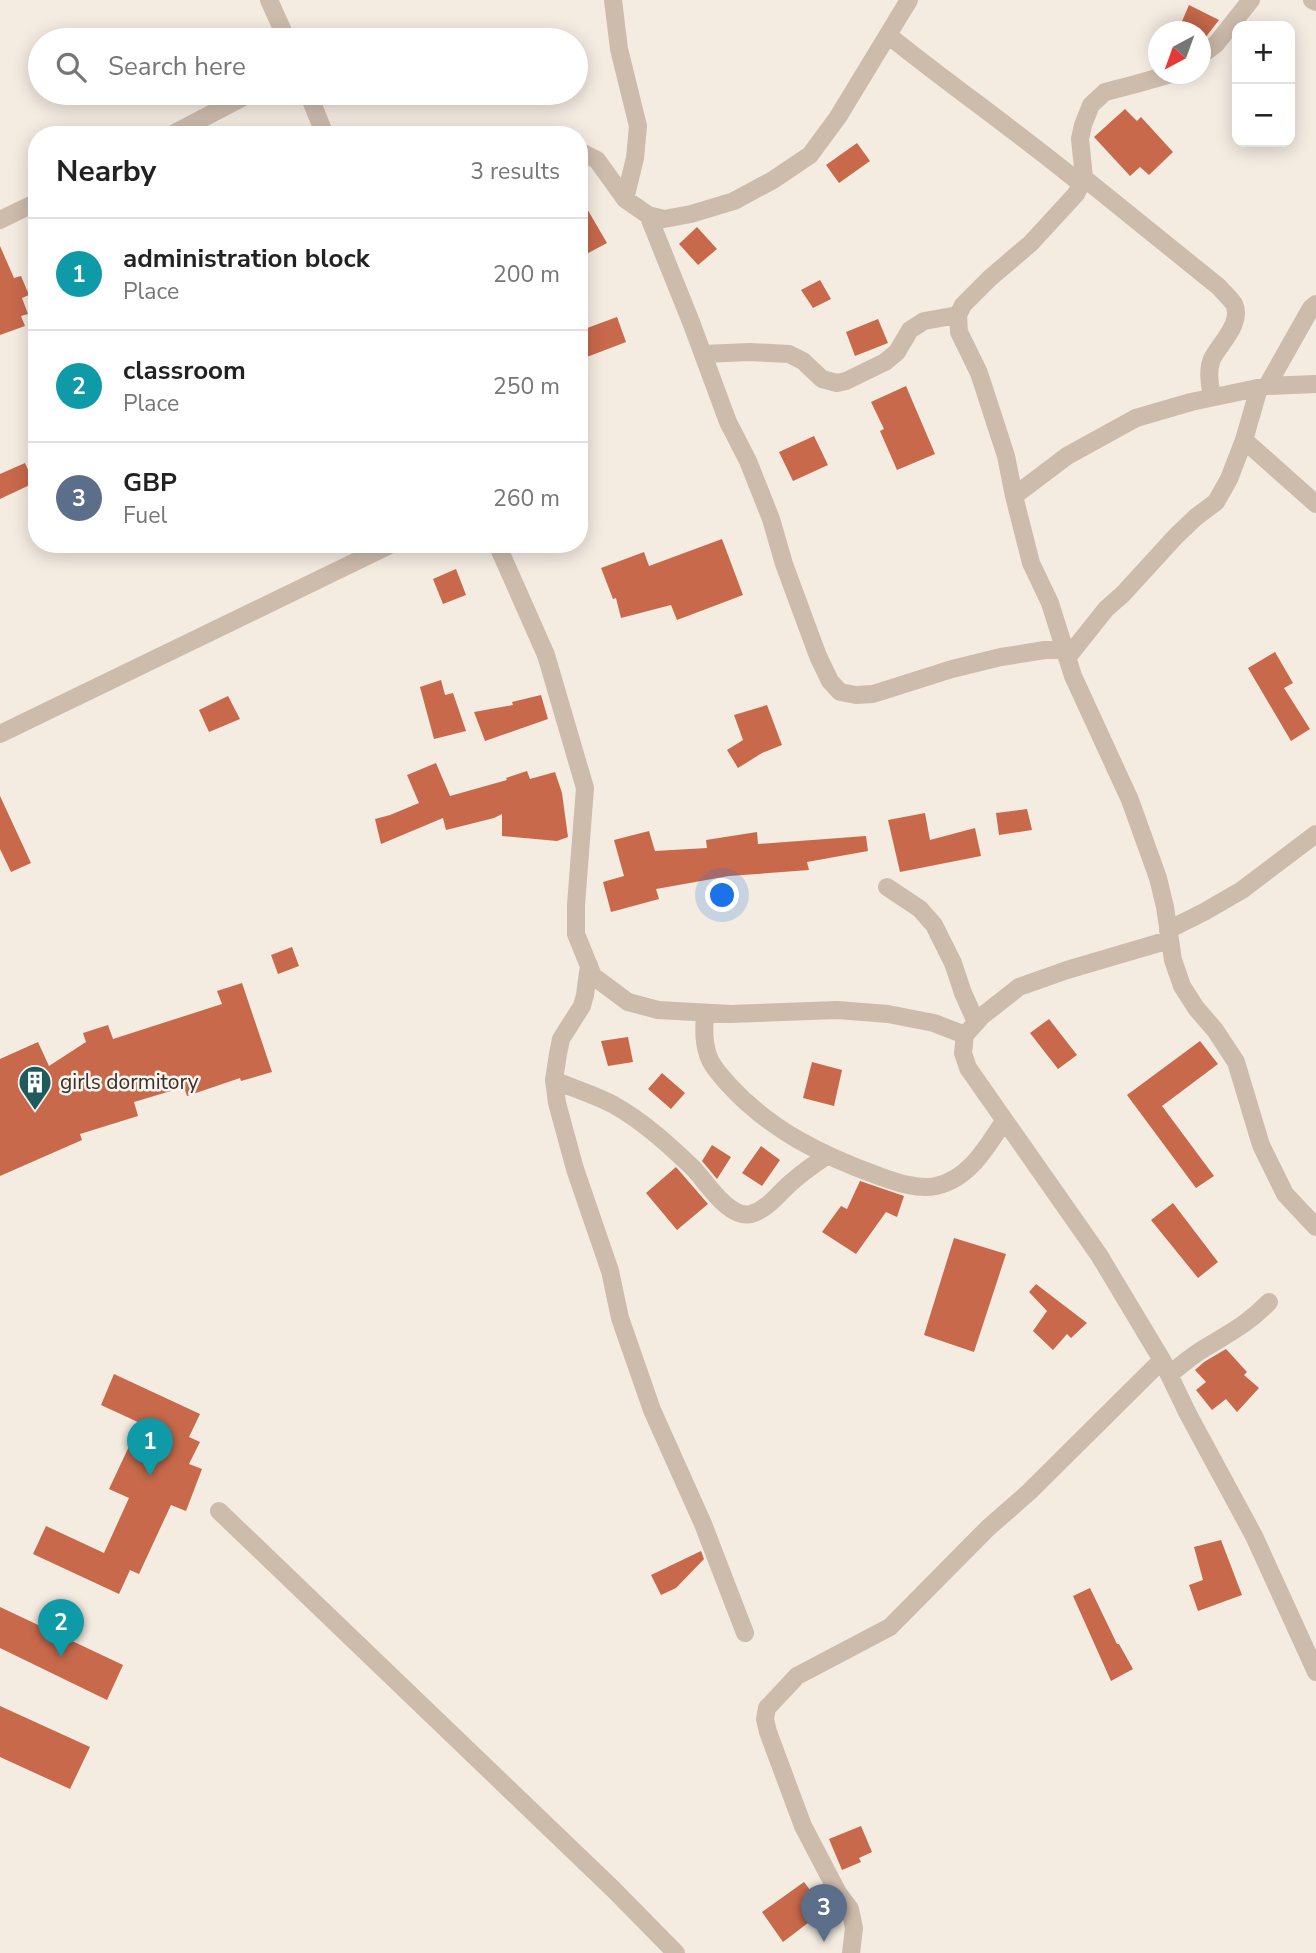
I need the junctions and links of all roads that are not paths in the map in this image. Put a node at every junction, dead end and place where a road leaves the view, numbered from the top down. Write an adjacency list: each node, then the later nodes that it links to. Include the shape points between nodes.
1 (269, 0): 5 (street)
2 (613, 0): 15 (street, via 638,126)
3 (909, 0): 6 (street)
4 (1251, 0): 7 (street)
5 (282, 28)
6 (888, 35): 14 (street); 17 (street, via 810,155 734,201 664,219)
7 (1211, 48)
8 (1148, 81): 14 (street, via 1104,92 1091,105 1080,139)
9 (228, 105): 11 (street)
10 (313, 105): 12 (street)
11 (188, 126)
12 (321, 126)
13 (588, 156): 15 (street, via 597,160)
14 (1082, 181): 20 (street, via 1055,218 990,278); 24 (street, via 1219,287 1233,303 1234,322 1211,360)
15 (625, 199): 17 (street)
16 (28, 206): 18 (street)
17 (648, 215): 21 (street)
18 (0, 220)
19 (1316, 304): 23 (street)
20 (958, 315): 21 (street, via 924,321 910,330 885,362 837,383 822,379 789,354); 26 (street, via 959,332 978,373)
21 (703, 354): 30 (street, via 771,519 818,656 840,692 873,694 1001,657 1045,650)
22 (1316, 384): 23 (street)
23 (1263, 387): 24 (street); 25 (street)
24 (1212, 397): 26 (street, via 1136,418 1067,456)
25 (1244, 440): 27 (street); 30 (street, via 1216,502 1176,536)
26 (1014, 495): 30 (street, via 1031,564 1050,603)
27 (1316, 504)
28 (373, 553): 31 (street)
29 (500, 553): 35 (street, via 546,655 585,788 576,934)
30 (1066, 654): 34 (street, via 1130,800 1157,878)
31 (0, 734)
32 (1316, 834): 34 (street, via 1242,890)
33 (887, 887): 37 (street, via 920,909 934,925 953,963)
34 (1168, 935): 37 (street, via 1019,987); 41 (street, via 1182,986 1236,1062 1261,1145 1285,1194)
35 (589, 965): 36 (street, via 593,976 628,1002 658,1010); 38 (street, via 582,1006 561,1039)
36 (705, 1013): 37 (street, via 837,1010); 40 (street, via 710,1060 722,1077 775,1125)
37 (971, 1028): 39 (street, via 963,1053 968,1068)
38 (554, 1080): 40 (street, via 612,1103 655,1133 736,1212 749,1215 759,1210); 45 (street, via 575,1169 610,1270 620,1318 652,1410)
39 (1004, 1121): 40 (street, via 978,1160 935,1187 905,1185); 43 (street, via 1099,1255)
40 (828, 1155)
41 (1316, 1227)
42 (1269, 1302): 43 (street, via 1241,1326 1188,1359)
43 (1166, 1367): 46 (street, via 1254,1536); 48 (street, via 988,1528 890,1627 797,1676 767,1708 768,1732 803,1826 849,1909 854,1928)
44 (219, 1511): 47 (street)
45 (746, 1633)
46 (1316, 1672)
47 (676, 1953)
48 (851, 1953)

